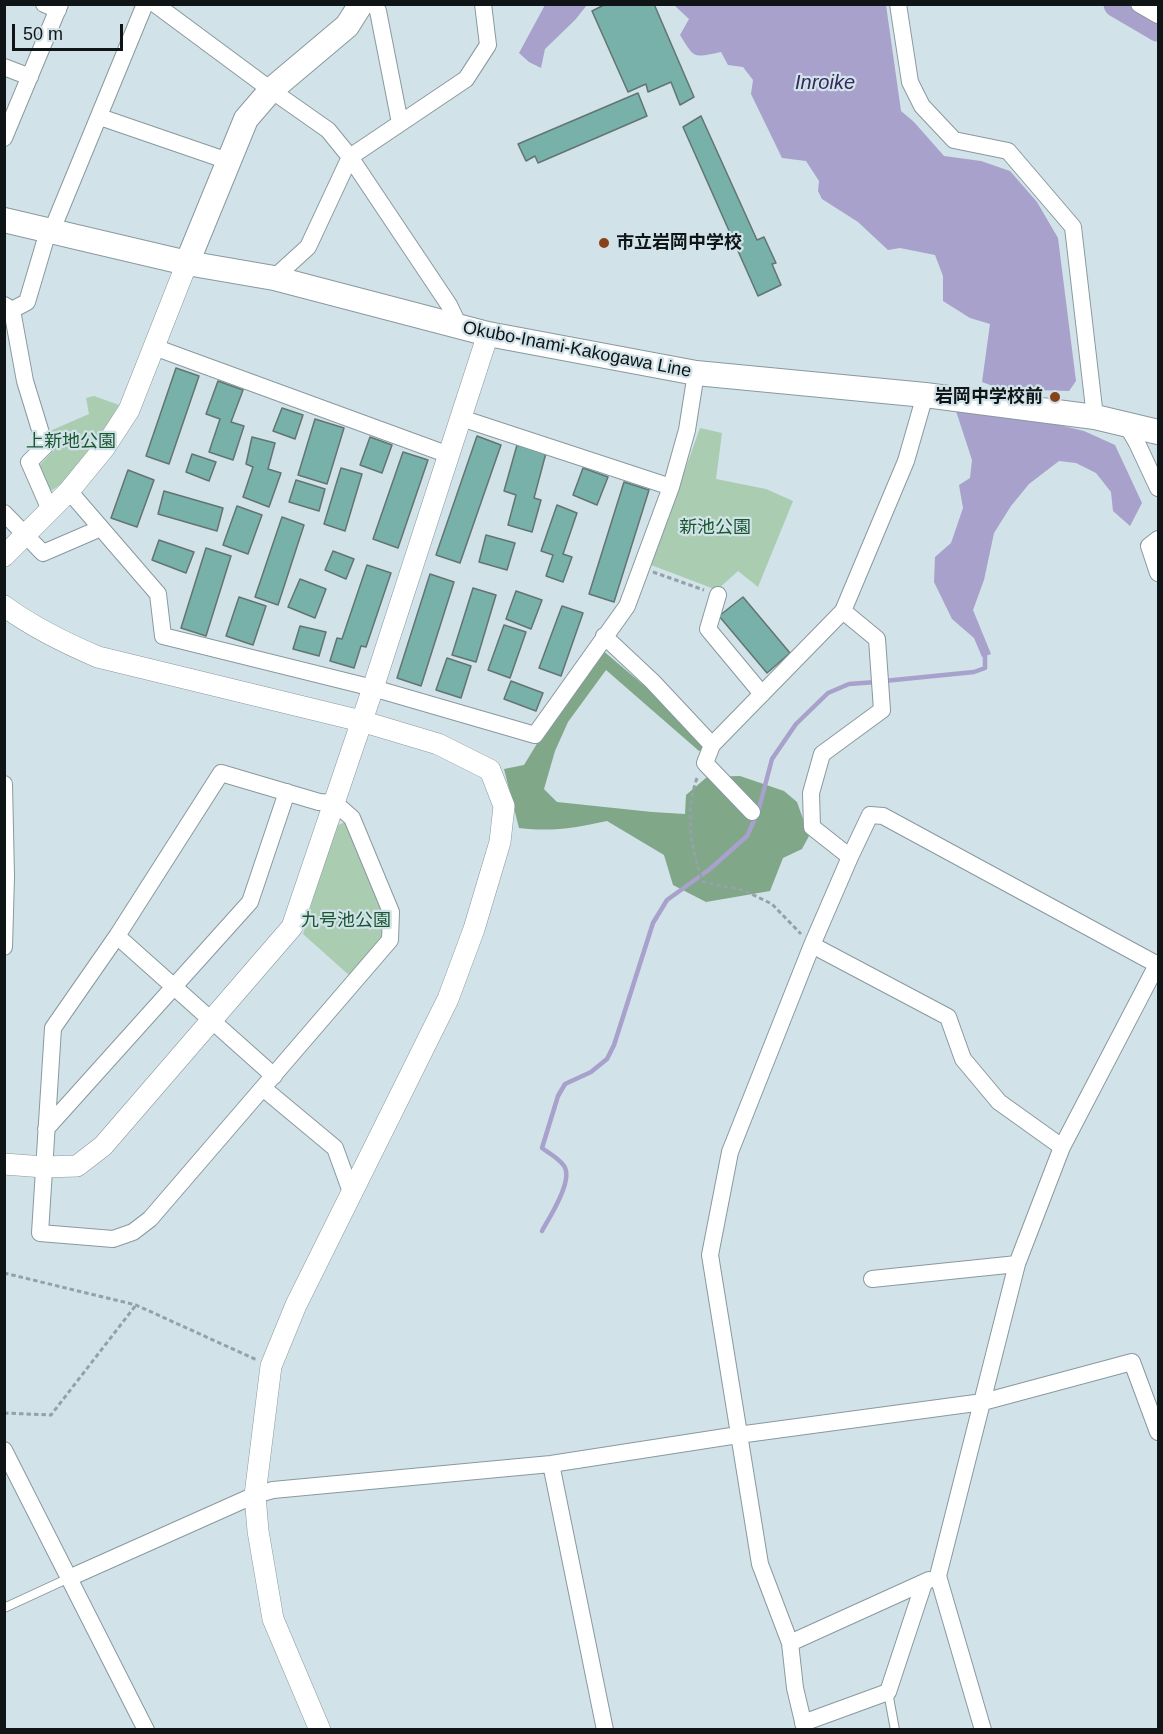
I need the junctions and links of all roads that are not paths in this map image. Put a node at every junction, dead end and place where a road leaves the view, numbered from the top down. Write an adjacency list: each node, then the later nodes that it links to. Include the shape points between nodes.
1 (145, 4): 13 (street)
2 (155, 4): 12 (street)
3 (361, 4): 12 (main road, via 347,26)
4 (374, 4): 14 (street)
5 (483, 4): 14 (street, via 488,45 466,79)
6 (898, 4): 28 (street, via 910,82 922,106 954,140 1008,151 1073,227)
7 (1140, 4): 9 (street)
8 (54, 6): 11 (street)
9 (1158, 15)
10 (4, 67): 11 (street)
11 (30, 77): 15 (street)
12 (271, 90): 16 (street, via 328,130); 17 (main road, via 246,119)
13 (100, 117): 17 (street); 19 (street)
14 (400, 123): 16 (street)
15 (4, 138)
16 (350, 157): 21 (street, via 308,247); 23 (street)
17 (228, 160): 20 (main road)
18 (4, 220): 19 (main road, Okubo-Inami-Kakogawa Line)
19 (52, 230): 20 (main road, Okubo-Inami-Kakogawa Line); 22 (street, via 45,238 27,302)
20 (187, 263): 21 (main road, Okubo-Inami-Kakogawa Line); 25 (street)
21 (274, 278): 23 (main road, Okubo-Inami-Kakogawa Line)
22 (8, 307): 36 (street, via 45,446 29,462)
23 (459, 326): 24 (main road, Okubo-Inami-Kakogawa Line)
24 (488, 334): 26 (main road, Okubo-Inami-Kakogawa Line); 29 (street)
25 (154, 347): 32 (street); 35 (street, via 129,410)
26 (696, 374): 27 (main road, Okubo-Inami-Kakogawa Line); 33 (street, via 687,430)
27 (925, 396): 28 (main road, Okubo-Inami-Kakogawa Line); 45 (street, via 906,461)
28 (1095, 417): 30 (main road, Okubo-Inami-Kakogawa Line)
29 (461, 418): 32 (street); 33 (street)
30 (1125, 424): 31 (main road, Okubo-Inami-Kakogawa Line); 34 (street)
31 (1158, 432)
32 (448, 455): 47 (street)
33 (671, 487): 46 (street, via 627,606)
34 (1158, 488)
35 (69, 491): 36 (street); 38 (street)
36 (50, 510): 39 (street)
37 (4, 513): 39 (street)
38 (102, 528): 39 (street, via 44,553); 47 (street, via 158,594 163,636)
39 (26, 534): 41 (street)
40 (1158, 539): 42 (street, via 1149,546)
41 (4, 556)
42 (1158, 573)
43 (718, 595): 48 (street, via 708,629)
44 (4, 606): 49 (street, via 61,642 98,657)
45 (843, 611): 48 (street); 55 (street, via 877,639 882,710 822,754 811,793 812,827)
46 (604, 636): 47 (street, via 535,735); 50 (street)
47 (373, 688): 49 (street)
48 (762, 694): 50 (street)
49 (361, 721): 53 (street); 67 (street, via 438,744 490,771 504,806 500,842 448,999)
50 (712, 745): 54 (street, via 705,763)
51 (4, 784): 58 (street)
52 (287, 792): 53 (street); 56 (street, via 221,773); 60 (street, via 249,902)
53 (335, 803): 61 (street, via 292,927); 62 (street, via 352,819 391,912 390,940)
54 (752, 813)
55 (850, 857): 57 (street); 59 (street, via 870,815 883,816)
56 (117, 936): 60 (street); 63 (street, via 53,1028)
57 (812, 945): 64 (street, via 948,1017 963,1059 999,1102); 72 (street, via 730,1152 710,1255)
58 (4, 947)
59 (1158, 964): 64 (street)
60 (174, 986): 61 (street); 63 (street)
61 (211, 1021): 62 (street); 66 (street, via 104,1146 77,1166)
62 (269, 1082): 66 (street, via 150,1219 133,1232 113,1239 40,1233); 67 (street, via 335,1148)
63 (46, 1129): 66 (street)
64 (1062, 1147): 68 (street)
65 (4, 1164): 66 (street)
66 (44, 1167)
67 (351, 1192): 75 (street, via 271,1366)
68 (1017, 1264): 69 (street); 70 (street)
69 (872, 1279)
70 (983, 1401): 71 (street, via 1132,1362); 72 (street); 77 (street)
71 (1158, 1432)
72 (738, 1435): 74 (street); 79 (street, via 760,1564)
73 (4, 1450): 76 (street)
74 (551, 1464): 75 (street); 84 (street)
75 (255, 1495): 76 (street); 83 (street, via 273,1619)
76 (69, 1578): 78 (lane); 82 (street)
77 (931, 1579): 79 (street); 80 (street); 86 (street)
78 (4, 1608)
79 (790, 1643): 81 (street)
80 (888, 1692): 81 (street); 85 (lane)
81 (804, 1726)
82 (146, 1730)
83 (320, 1730)
84 (605, 1730)
85 (895, 1730)
86 (983, 1730)

